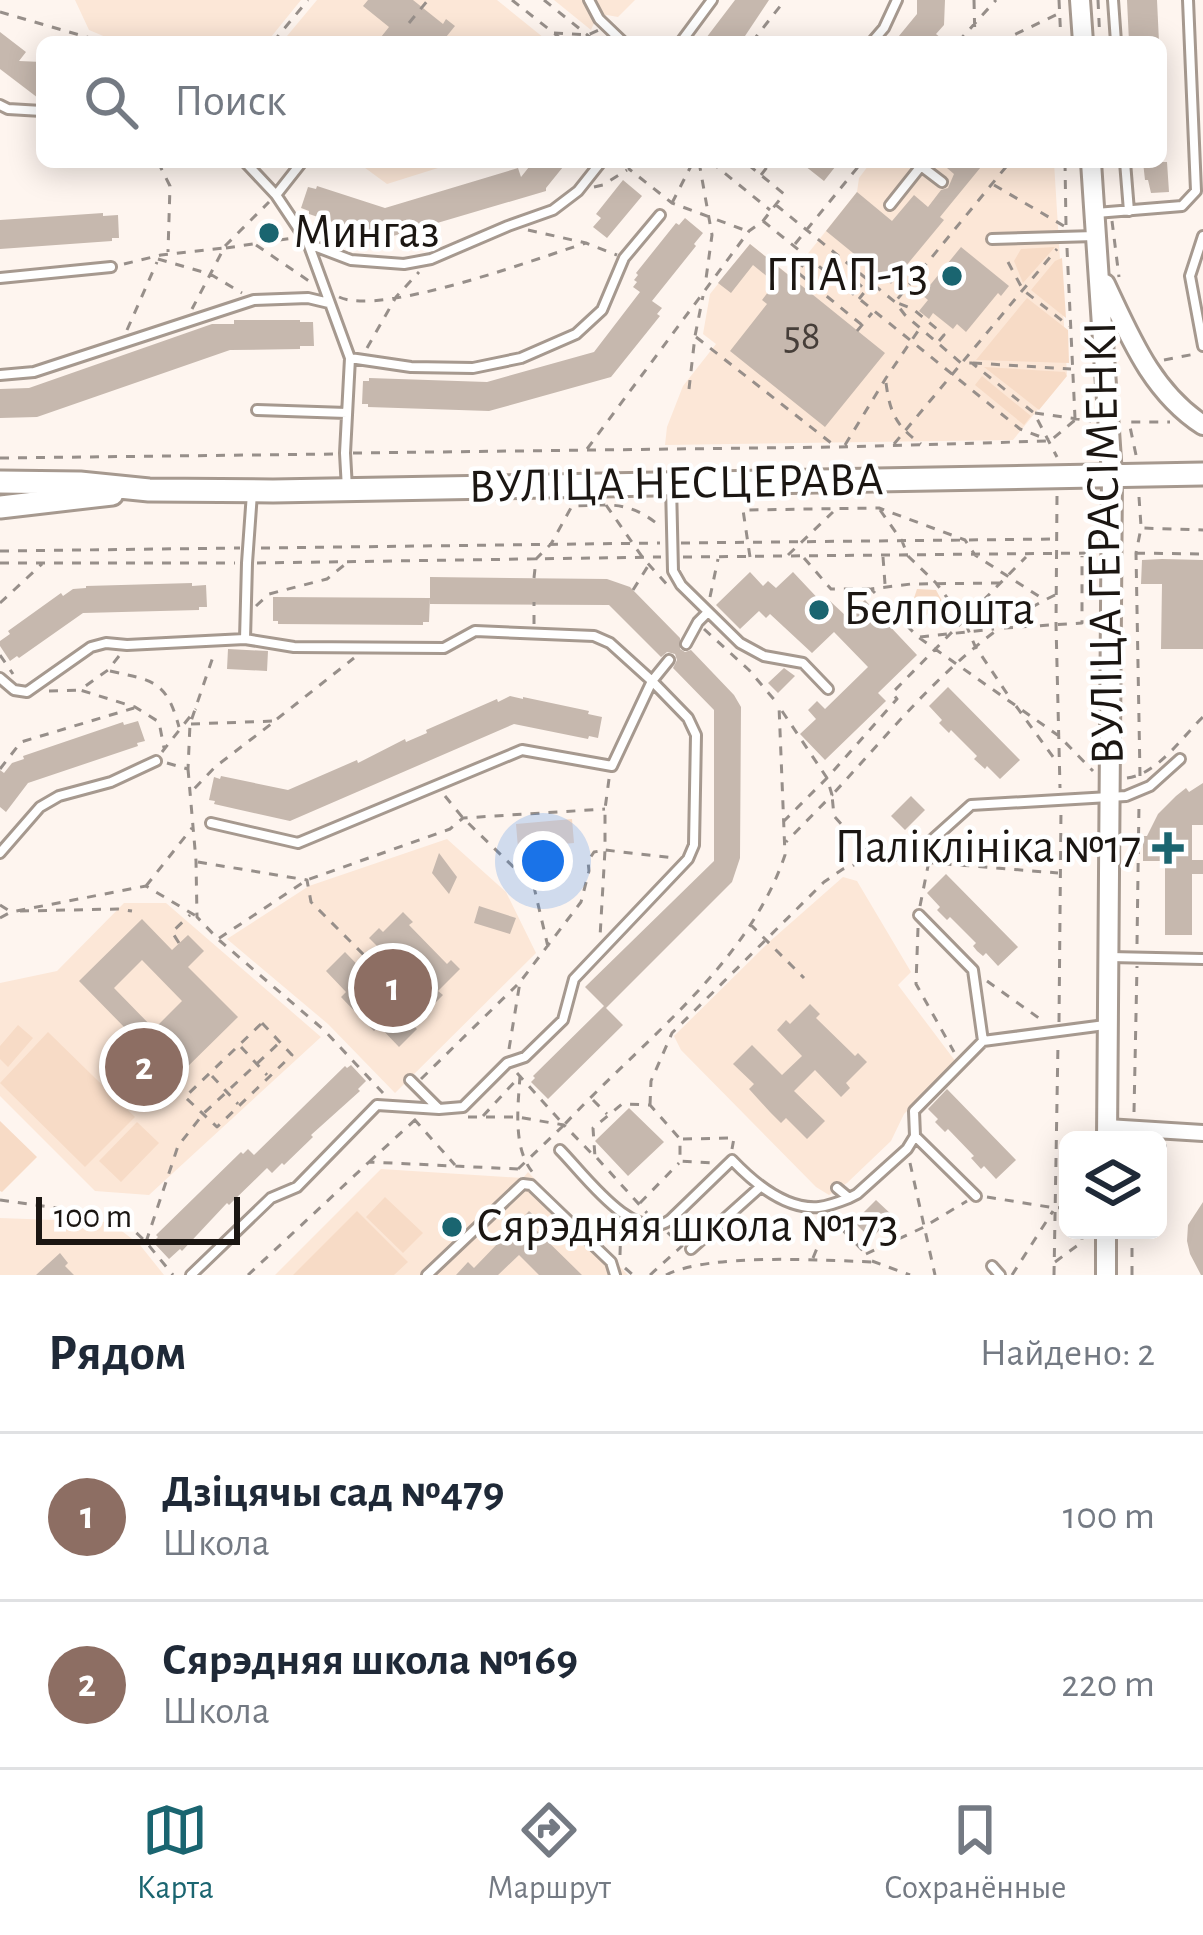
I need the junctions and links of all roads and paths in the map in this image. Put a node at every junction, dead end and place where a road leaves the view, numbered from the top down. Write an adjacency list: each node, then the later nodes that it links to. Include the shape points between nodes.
1 (308, 0): 24 (path)
2 (428, 0): 19 (path)
3 (512, 0): 21 (path)
4 (544, 0): 22 (path)
5 (590, 0): 20 (lane)
6 (712, 0): 27 (lane)
7 (785, 0): 28 (path)
8 (897, 0): 29 (lane)
9 (974, 0): 18 (path)
10 (996, 0): 18 (path)
11 (1059, 0): 17 (path)
12 (1080, 0): 34 (street)
13 (1098, 0): 35 (path)
14 (1112, 0): 36 (lane)
15 (1188, 0): 65 (lane, via 1196,191 1182,206)
16 (0, 12): 23 (path)
17 (1060, 14): 32 (path); 33 (path)
18 (974, 22): 30 (path); 31 (path)
19 (409, 23)
20 (605, 27): 22 (path); 26 (lane)
21 (554, 33): 22 (path); 25 (path)
22 (588, 35)
23 (83, 36)
24 (279, 36)
25 (558, 36)
26 (616, 36)
27 (685, 36)
28 (757, 36)
29 (877, 36)
30 (963, 36)
31 (974, 36)
32 (1012, 36)
33 (1061, 36)
34 (1083, 36)
35 (1100, 36)
36 (1115, 36)
37 (0, 105): 38 (lane)
38 (36, 110)
39 (161, 168): 82 (path, via 170,186)
40 (251, 168): 61 (lane)
41 (297, 168): 61 (lane)
42 (596, 168): 60 (lane)
43 (625, 168): 60 (path)
44 (632, 168): 62 (path)
45 (692, 168): 62 (path)
46 (698, 168): 68 (path)
47 (719, 168): 64 (path)
48 (752, 168): 57 (path)
49 (766, 168): 57 (path)
50 (857, 168): 71 (path)
51 (916, 168): 63 (lane)
52 (924, 168): 58 (lane)
53 (1005, 168): 59 (path)
54 (1064, 168): 75 (path)
55 (1092, 168): 66 (street, ВУЛІЦА ГЕРАСІМЕНКІ)
56 (1125, 168): 65 (lane)
57 (761, 175): 64 (path, via 784,194)
58 (942, 182)
59 (993, 184): 75 (path); 102 (path)
60 (578, 191): 70 (lane)
61 (276, 195): 78 (lane); 81 (path)
62 (672, 203): 68 (path)
63 (890, 206)
64 (773, 207): 69 (path); 71 (path)
65 (1129, 211): 66 (lane)
66 (1103, 213): 73 (street, ВУЛІЦА ГЕРАСІМЕНКІ); 95 (path)
67 (660, 215): 84 (lane)
68 (710, 217): 72 (path); 97 (path)
69 (763, 221): 72 (path); 80 (path)
70 (508, 226): 77 (path); 86 (lane)
71 (807, 230): 80 (path); 89 (path)
72 (749, 231): 97 (path)
73 (1096, 236): 75 (lane); 90 (street, ВУЛІЦА ГЕРАСІМЕНКІ)
74 (1203, 236): 114 (lane, via 1190,276)
75 (1067, 237): 76 (lane); 98 (path); 108 (path)
76 (992, 239)
77 (586, 242): 84 (path); 99 (path, via 438,291)
78 (308, 243): 79 (path, via 297,237); 86 (lane, via 351,260); 96 (lane)
79 (256, 245): 81 (path); 96 (path)
80 (793, 246): 85 (path)
81 (224, 248): 82 (path); 91 (path)
82 (168, 254): 83 (path)
83 (160, 257): 88 (path); 91 (path); 112 (path)
84 (624, 258): 116 (lane, via 602,310 576,334 521,358 473,368)
85 (808, 258): 93 (path); 106 (path, via 797,272)
86 (431, 259): 99 (path)
87 (1008, 262): 98 (path)
88 (111, 267): 92 (lane)
89 (860, 272): 94 (path); 102 (path)
90 (1099, 272): 128 (street, via 1143,364); 142 (street, ВУЛІЦА ГЕРАСІМЕНКІ)
91 (210, 274): 101 (path); 105 (path)
92 (0, 278)
93 (835, 279): 94 (path, via 842,271); 100 (path)
94 (854, 280): 100 (path, via 866,290)
95 (1120, 287)
96 (324, 288): 99 (path, via 347,301); 103 (lane)
97 (705, 290): 110 (path); 136 (path)
98 (1022, 290): 108 (path); 117 (path)
99 (396, 296): 116 (path)
100 (859, 299): 104 (path)
101 (254, 300): 103 (lane); 105 (lane)
102 (895, 302): 107 (path); 113 (path, via 944,335)
103 (331, 304): 116 (lane)
104 (873, 311): 106 (path); 111 (path)
105 (186, 321): 112 (lane)
106 (862, 325): 109 (path)
107 (920, 328): 111 (path); 113 (path)
108 (1071, 328): 119 (path)
109 (857, 331)
110 (695, 336): 123 (path); 134 (path)
111 (909, 341): 120 (path); 122 (path)
112 (120, 343): 121 (lane)
113 (938, 343): 117 (path)
114 (1203, 349): 115 (path)
115 (1168, 358)
116 (355, 359): 125 (lane)
117 (961, 363): 118 (path); 120 (path)
118 (972, 363): 119 (path); 126 (path)
119 (1073, 369): 127 (path)
120 (952, 374): 130 (path); 131 (path, via 1020,429)
121 (0, 375)
122 (886, 378): 130 (path); 135 (path)
123 (688, 389)
124 (257, 410): 125 (lane)
125 (347, 412): 137 (lane)
126 (1034, 413): 127 (path); 131 (path)
127 (1075, 420): 129 (path); 131 (path)
128 (1197, 421): 139 (path, via 1130,422)
129 (1099, 422)
130 (904, 431): 132 (path); 133 (path)
131 (1050, 441): 133 (path); 138 (path)
132 (893, 445): 133 (path); 135 (path)
133 (923, 445)
134 (836, 447): 135 (path); 136 (path)
135 (844, 447)
136 (586, 450): 137 (path)
137 (345, 453): 140 (path); 146 (lane)
138 (1057, 457)
139 (1137, 457)
140 (0, 458)
141 (1203, 474): 142 (main road, ВУЛІЦА НЕСЦЕРАВА)
142 (1112, 475): 144 (main road, ВУЛІЦА НЕСЦЕРАВА); 243 (street, ВУЛІЦА ГЕРАСІМЕНКІ)
143 (0, 482): 145 (main road)
144 (671, 483): 146 (main road, ВУЛІЦА НЕСЦЕРАВА); 161 (lane)
145 (149, 490): 147 (main road, ВУЛІЦА НЕСЦЕРАВА); 151 (main road)
146 (347, 490): 147 (main road, ВУЛІЦА НЕСЦЕРАВА)
147 (253, 491): 164 (lane)
148 (1057, 496): 156 (path)
149 (1139, 497): 154 (path)
150 (606, 506): 161 (path, via 637,509); 162 (path, via 572,506); 163 (path)
151 (0, 507)
152 (879, 508): 153 (path); 157 (path); 158 (path)
153 (836, 509): 159 (path, via 743,510); 160 (path)
154 (1142, 528): 155 (path); 167 (path)
155 (1203, 530)
156 (1058, 539): 157 (path); 168 (path)
157 (964, 540): 158 (path); 172 (path)
158 (902, 541): 160 (path); 177 (path)
159 (749, 542): 160 (path); 161 (path); 180 (path)
160 (802, 542): 174 (path)
161 (673, 543): 163 (path); 178 (lane)
162 (551, 544): 163 (path); 164 (path); 182 (path)
163 (632, 544): 181 (path)
164 (249, 548): 165 (path); 185 (lane)
165 (0, 551)
166 (1128, 553): 167 (path)
167 (1136, 553): 171 (path); 239 (path)
168 (1057, 554): 169 (path); 173 (path); 196 (path)
169 (1082, 554): 170 (path); 204 (path, via 1082,623)
170 (1095, 554)
171 (1203, 554)
172 (975, 555): 173 (path); 177 (path); 188 (path)
173 (1027, 555): 188 (path)
174 (787, 556): 175 (path); 180 (path)
175 (803, 556): 176 (path); 194 (path, via 831,590)
176 (883, 556): 177 (path); 192 (path)
177 (908, 556): 190 (path)
178 (673, 557): 179 (path); 181 (path); 200 (lane, via 681,585)
179 (718, 557): 180 (path); 200 (path)
180 (750, 557)
181 (643, 558): 182 (path); 187 (path)
182 (536, 559): 183 (path); 189 (path)
183 (349, 561): 185 (path); 201 (path, via 327,579 269,594)
184 (0, 563): 186 (path)
185 (247, 563): 186 (path); 201 (lane)
186 (42, 564): 199 (path)
187 (650, 565): 193 (path); 195 (path)
188 (1008, 575): 191 (path); 197 (path)
189 (534, 578)
190 (936, 583): 191 (path); 192 (path); 202 (path)
191 (1000, 583): 202 (path)
192 (885, 585): 194 (path)
193 (670, 588)
194 (872, 589): 209 (path)
195 (633, 590)
196 (1056, 595): 197 (path); 204 (path)
197 (1045, 600): 205 (path)
198 (534, 602): 207 (path)
199 (0, 603)
200 (707, 613): 203 (lane); 222 (lane, via 764,656 803,663)
201 (245, 616): 211 (lane)
202 (964, 620): 206 (path); 208 (path)
203 (698, 622): 212 (lane); 224 (path)
204 (1056, 623): 205 (path); 231 (path)
205 (999, 628): 206 (path); 214 (path)
206 (968, 630): 208 (path); 214 (path)
207 (534, 632): 215 (lane, via 475,631 444,648); 221 (lane, via 594,636)
208 (948, 634): 209 (path); 216 (path)
209 (918, 637): 216 (path)
210 (218, 640): 211 (lane); 213 (lane); 226 (path)
211 (245, 640): 215 (lane)
212 (686, 644)
213 (127, 645): 219 (path); 220 (lane, via 91,646 27,692)
214 (975, 646): 218 (path); 223 (path)
215 (368, 647): 228 (path)
216 (934, 649): 218 (path); 240 (path)
217 (669, 660): 221 (lane)
218 (956, 662): 223 (path); 246 (path)
219 (109, 670): 225 (path, via 80,690); 230 (path, via 152,681 171,700)
220 (0, 679)
221 (652, 681): 236 (lane); 258 (lane, via 696,735)
222 (828, 689)
223 (1013, 702): 231 (path); 235 (path)
224 (779, 706): 240 (path); 250 (path)
225 (136, 707): 232 (path, via 159,722); 237 (path, via 21,742)
226 (196, 709): 229 (path); 230 (path)
227 (1203, 717): 239 (path)
228 (275, 721): 229 (path); 245 (path)
229 (190, 724): 238 (path)
230 (179, 730): 232 (path)
231 (1059, 736): 235 (path); 243 (path)
232 (164, 750): 234 (path)
233 (1180, 759): 244 (lane)
234 (156, 761): 238 (path); 256 (lane, via 40,807)
235 (1059, 765): 247 (path)
236 (612, 766): 242 (lane, via 522,749); 248 (path)
237 (0, 769)
238 (188, 769): 245 (path)
239 (1140, 776): 241 (path)
240 (827, 778): 246 (path); 250 (path)
241 (1125, 778)
242 (437, 785): 249 (path); 251 (lane, via 298,843)
243 (1105, 789): 244 (lane); 247 (lane); 277 (street, ВУЛІЦА ГЕРАСІМЕНКІ)
244 (1139, 792): 278 (path)
245 (191, 793): 252 (path)
246 (832, 795): 254 (path); 257 (path, via 834,816)
247 (1061, 801): 253 (lane, via 971,805); 261 (path)
248 (604, 808): 249 (path); 255 (path)
249 (463, 818): 262 (path); 275 (path, via 534,887)
250 (783, 822): 254 (path)
251 (211, 823)
252 (193, 826): 259 (path); 263 (path)
253 (932, 840): 260 (path)
254 (784, 843): 271 (path, via 778,874)
255 (605, 850): 258 (path); 275 (path, via 588,861 581,902); 276 (path)
256 (0, 853)
257 (872, 858): 260 (path); 273 (path, via 824,882)
258 (688, 859): 276 (lane)
259 (196, 861): 262 (path); 269 (path)
260 (929, 861): 261 (path); 268 (path)
261 (1060, 874): 285 (path)
262 (307, 880): 272 (path); 280 (path, via 311,902 369,960)
263 (146, 886): 266 (path); 267 (path)
264 (0, 905): 266 (path)
265 (132, 911): 266 (path)
266 (11, 912): 270 (path)
267 (191, 914): 269 (path); 274 (path, via 172,932)
268 (919, 915): 281 (lane); 291 (path, via 916,985)
269 (197, 917): 272 (path)
270 (0, 918)
271 (749, 924): 273 (path); 297 (path, via 725,962)
272 (218, 939): 300 (path, via 324,1030)
273 (765, 940): 282 (path); 299 (path, via 671,1033)
274 (179, 943)
275 (548, 948): 283 (path)
276 (599, 951): 290 (lane, via 574,979 563,1020 525,1057)
277 (1108, 957): 278 (lane); 284 (street, ВУЛІЦА ГЕРАСІМЕНКІ)
278 (1137, 957): 279 (lane); 306 (path)
279 (1203, 959)
280 (361, 969)
281 (973, 970): 285 (path); 286 (lane)
282 (804, 978)
283 (520, 982): 290 (path); 295 (path)
284 (1107, 1025): 285 (lane); 309 (street, ВУЛІЦА ГЕРАСІМЕНКІ)
285 (1059, 1033): 286 (lane); 331 (path)
286 (983, 1041): 291 (lane)
287 (279, 1043): 288 (path, via 262,1023); 289 (path); 294 (path, via 292,1055)
288 (239, 1046): 289 (path); 292 (path)
289 (258, 1063): 294 (path); 296 (path)
290 (507, 1063): 293 (path); 301 (lane, via 463,1107)
291 (961, 1064): 312 (lane, via 914,1111)
292 (210, 1074): 296 (path); 302 (path, via 185,1096)
293 (520, 1076): 304 (path); 305 (path); 308 (path)
294 (268, 1077): 298 (path)
295 (413, 1082): 301 (lane)
296 (227, 1091): 298 (path); 302 (path)
297 (590, 1097): 303 (path); 308 (path)
298 (239, 1105): 302 (path, via 217,1126)
299 (650, 1106): 303 (path, via 622,1104); 313 (path)
300 (396, 1108): 301 (lane); 347 (lane, via 377,1105)
301 (439, 1109)
302 (204, 1113): 339 (path, via 178,1146)
303 (608, 1115): 317 (path, via 592,1128)
304 (481, 1117): 305 (path); 307 (path)
305 (517, 1117): 308 (path); 321 (path)
306 (1134, 1117)
307 (459, 1118)
308 (564, 1125): 317 (path); 321 (path)
309 (1107, 1131)
310 (1167, 1133): 311 (street)
311 (1203, 1133)
312 (915, 1136): 314 (lane); 327 (lane)
313 (680, 1139): 316 (path, via 734,1138); 318 (path)
314 (907, 1149): 328 (lane); 335 (path)
315 (560, 1150): 334 (lane, via 622,1214)
316 (731, 1151)
317 (596, 1157): 330 (path)
318 (680, 1161): 320 (path); 330 (path)
319 (369, 1162): 322 (path); 322 (path, via 414,1119); 348 (path)
320 (718, 1163)
321 (525, 1165): 323 (path)
322 (456, 1167): 323 (path)
323 (518, 1169): 324 (path)
324 (522, 1178)
325 (759, 1188): 328 (lane, via 805,1207); 334 (lane, via 732,1160); 340 (lane)
326 (837, 1188): 328 (lane)
327 (976, 1196): 331 (path); 335 (path)
328 (849, 1198): 333 (path)
329 (0, 1200): 339 (path, via 120,1217)
330 (638, 1204): 334 (path)
331 (1055, 1208): 332 (path); 344 (path); 356 (path)
332 (1059, 1208)
333 (830, 1217): 341 (path); 342 (path)
334 (661, 1226): 351 (path, via 682,1246)
335 (922, 1228): 341 (path); 354 (path)
336 (1082, 1239): 344 (path)
337 (1106, 1239): 358 (street)
338 (1132, 1239): 359 (path)
339 (146, 1242): 346 (path)
340 (691, 1249)
341 (866, 1254): 343 (path)
342 (812, 1260): 343 (path); 352 (path, via 681,1267)
343 (872, 1262): 353 (path)
344 (1054, 1262): 357 (path)
345 (992, 1266): 355 (lane)
346 (173, 1275)
347 (191, 1275)
348 (248, 1275)
349 (427, 1275): 350 (lane, via 523,1184 595,1246)
350 (615, 1275)
351 (650, 1275)
352 (665, 1275)
353 (910, 1275)
354 (935, 1275)
355 (1000, 1275)
356 (1012, 1275)
357 (1054, 1275)
358 (1106, 1275)
359 (1132, 1275)

